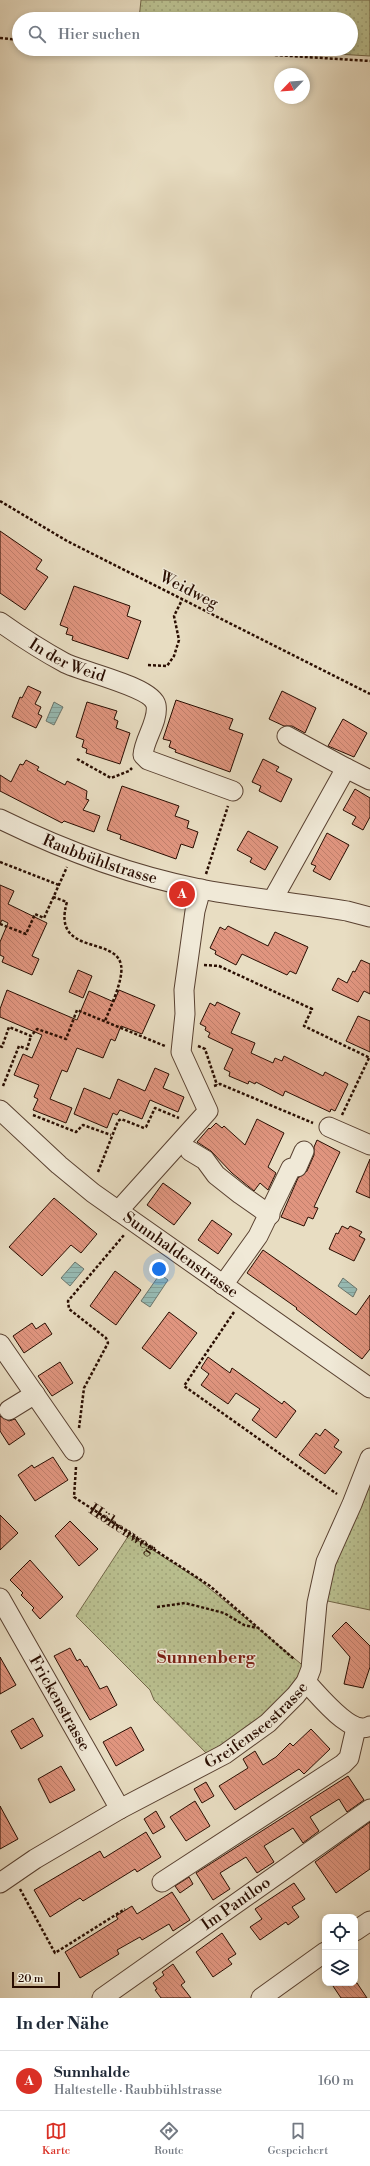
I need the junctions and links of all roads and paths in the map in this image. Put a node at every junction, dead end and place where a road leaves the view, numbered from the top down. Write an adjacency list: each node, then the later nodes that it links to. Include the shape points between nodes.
1 (0, 38): 2 (path)
2 (12, 39)
3 (291, 56): 4 (path)
4 (370, 61)
5 (0, 501): 6 (path, Weidweg, via 67,541)
6 (182, 600): 8 (path, via 174,616 179,640 174,656 167,666); 9 (path, Weidweg)
7 (0, 622): 11 (street, In der Weid, via 67,664 140,690 152,698 156,705 143,747)
8 (148, 665)
9 (370, 694)
10 (287, 736): 13 (street)
11 (143, 755): 12 (path, via 130,771 111,778); 15 (street, via 148,760)
12 (76, 759)
13 (346, 768): 14 (street); 22 (street)
14 (370, 780)
15 (233, 791): 19 (path)
16 (0, 819): 19 (street, Raubbühlstrasse, via 65,849 109,865)
17 (0, 862): 20 (path)
18 (69, 862): 20 (path)
19 (202, 884): 22 (street, Raubbühlstrasse); 25 (street)
20 (59, 885): 21 (path)
21 (53, 897): 24 (path, via 44,918 35,914 26,934); 26 (path, via 67,902 64,914 65,928 73,936 116,955 121,964 121,975)
22 (273, 899): 23 (street, Raubbühlstrasse, via 347,911)
23 (370, 918)
24 (0, 924)
25 (187, 963): 29 (street); 30 (path, via 219,966 312,1009 304,1026)
26 (105, 1021): 27 (path, via 77,1010 66,1039 37,1028); 29 (path)
27 (31, 1036): 28 (path, via 9,1027 2,1047); 31 (path, via 26,1050 19,1046)
28 (0, 1046)
29 (181, 1052): 32 (street)
30 (370, 1058): 35 (path)
31 (3, 1086)
32 (199, 1093): 35 (path, via 220,1084 310,1123); 36 (street, via 208,1111)
33 (0, 1110): 42 (street, Sunnhaldenstrasse, via 71,1176)
34 (30, 1114): 37 (path, via 76,1132 83,1125)
35 (328, 1124): 38 (street)
36 (195, 1125): 37 (path, via 155,1108 146,1127 121,1119); 42 (street)
37 (112, 1136): 41 (path)
38 (370, 1145)
39 (190, 1151): 43 (street, via 205,1160 216,1175)
40 (304, 1152): 43 (street, via 297,1167 291,1168)
41 (98, 1172)
42 (118, 1211): 45 (street, Sunnhaldenstrasse)
43 (270, 1215): 45 (street)
44 (129, 1230): 51 (path, via 68,1301 69,1309 106,1338 108,1343 84,1388 81,1424)
45 (223, 1285): 48 (street, Sunnhaldenstrasse)
46 (238, 1306): 53 (path, via 184,1386)
47 (0, 1344): 49 (street)
48 (370, 1388)
49 (35, 1394): 50 (street); 51 (street)
50 (10, 1410)
51 (74, 1452): 56 (path, Höhenweg, via 74,1497 210,1586)
52 (370, 1458): 53 (street, Greifenseestrasse)
53 (352, 1504): 57 (street, Greifenseestrasse, via 326,1562 317,1603)
54 (0, 1598): 59 (street, Frickenstrasse)
55 (157, 1607): 56 (path, via 185,1603 224,1613 244,1625)
56 (258, 1628): 57 (path, Höhenweg)
57 (309, 1676): 58 (street, via 346,1722); 59 (street, Greifenseestrasse, via 296,1696 268,1724 246,1741 212,1762)
58 (363, 1727): 62 (street, via 349,1758 343,1764)
59 (120, 1809): 61 (street, Greifenseestrasse, via 63,1841)
60 (370, 1809): 67 (street, Im Pantloo)
61 (6, 1879): 63 (path, via 55,1953)
62 (162, 1882)
63 (124, 1909)
64 (370, 1921): 65 (street)
65 (358, 1929)
66 (322, 1954): 68 (street)
67 (102, 1998)
68 (260, 1998)

